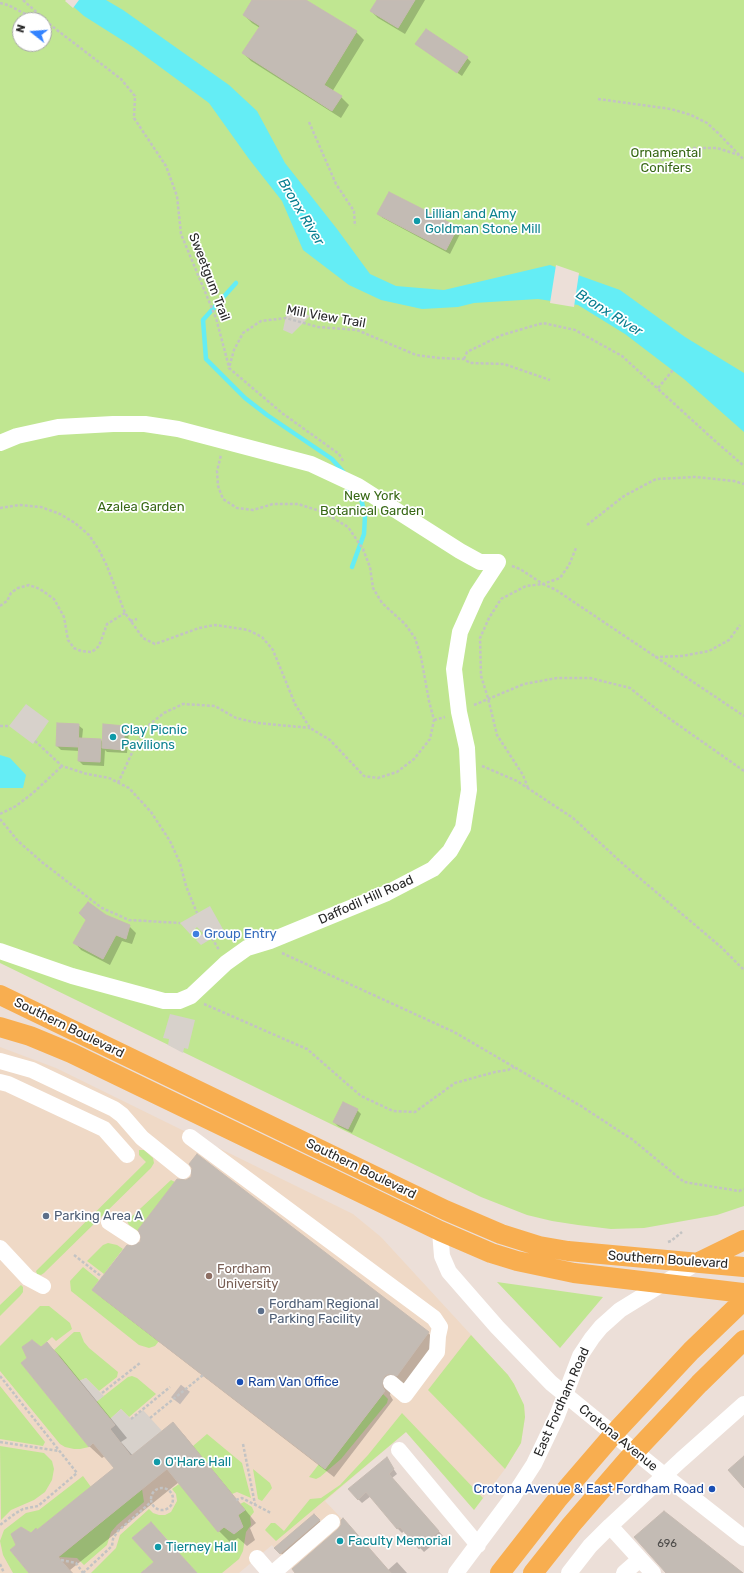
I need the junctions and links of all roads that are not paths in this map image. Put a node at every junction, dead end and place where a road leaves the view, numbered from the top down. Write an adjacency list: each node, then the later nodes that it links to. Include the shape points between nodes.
1 (0, 444): 2 (street, Daffodil Hill Road, via 17,436 58,427 145,424 178,428 311,464 357,485 480,562 498,562 477,594 460,632 454,669 459,712 467,748 469,790 463,828 450,851 433,869 387,893 247,948 192,996 179,1001 164,1001 72,976)
2 (0, 951)
3 (0, 995): 15 (main road, Southern Boulevard, via 482,1227 517,1240 568,1251)
4 (0, 1027): 11 (main road, Southern Boulevard, via 71,1053)
5 (0, 1061): 9 (street, via 32,1070 114,1109 142,1138)
6 (0, 1082): 8 (street, via 104,1129)
7 (190, 1137): 22 (street, via 434,1318 440,1327 437,1352 405,1395)
8 (127, 1155)
9 (183, 1171)
10 (109, 1222): 12 (street)
11 (440, 1231): 17 (main road, Southern Boulevard, via 491,1253 538,1266); 23 (street, Crotona Avenue, via 442,1256 449,1272 530,1362)
12 (132, 1237)
13 (744, 1240): 15 (main road)
14 (0, 1248): 18 (street, via 28,1278)
15 (698, 1262): 16 (main road, Southern Boulevard); 17 (street, East Fordham Road)
16 (744, 1267)
17 (661, 1284): 19 (main road, Southern Boulevard); 23 (street, East Fordham Road, via 620,1310 601,1327 580,1356)
18 (43, 1286)
19 (744, 1293)
20 (744, 1300): 35 (main road, via 619,1428 562,1494)
21 (744, 1340): 36 (main road, via 629,1458)
22 (391, 1383)
23 (565, 1395): 26 (street, Crotona Avenue); 30 (street, East Fordham Road, via 534,1464)
24 (744, 1404): 26 (street)
25 (399, 1450): 30 (street)
26 (665, 1476): 28 (street); 29 (street, Crotona Avenue)
27 (332, 1522): 33 (street)
28 (610, 1526): 32 (street); 37 (street)
29 (742, 1533)
30 (478, 1545): 34 (street, East Fordham Road)
31 (258, 1558): 33 (street)
32 (640, 1559): 38 (street); 39 (street)
33 (272, 1573)
34 (456, 1573)
35 (500, 1573)
36 (533, 1573)
37 (569, 1573)
38 (624, 1573)
39 (653, 1573)

